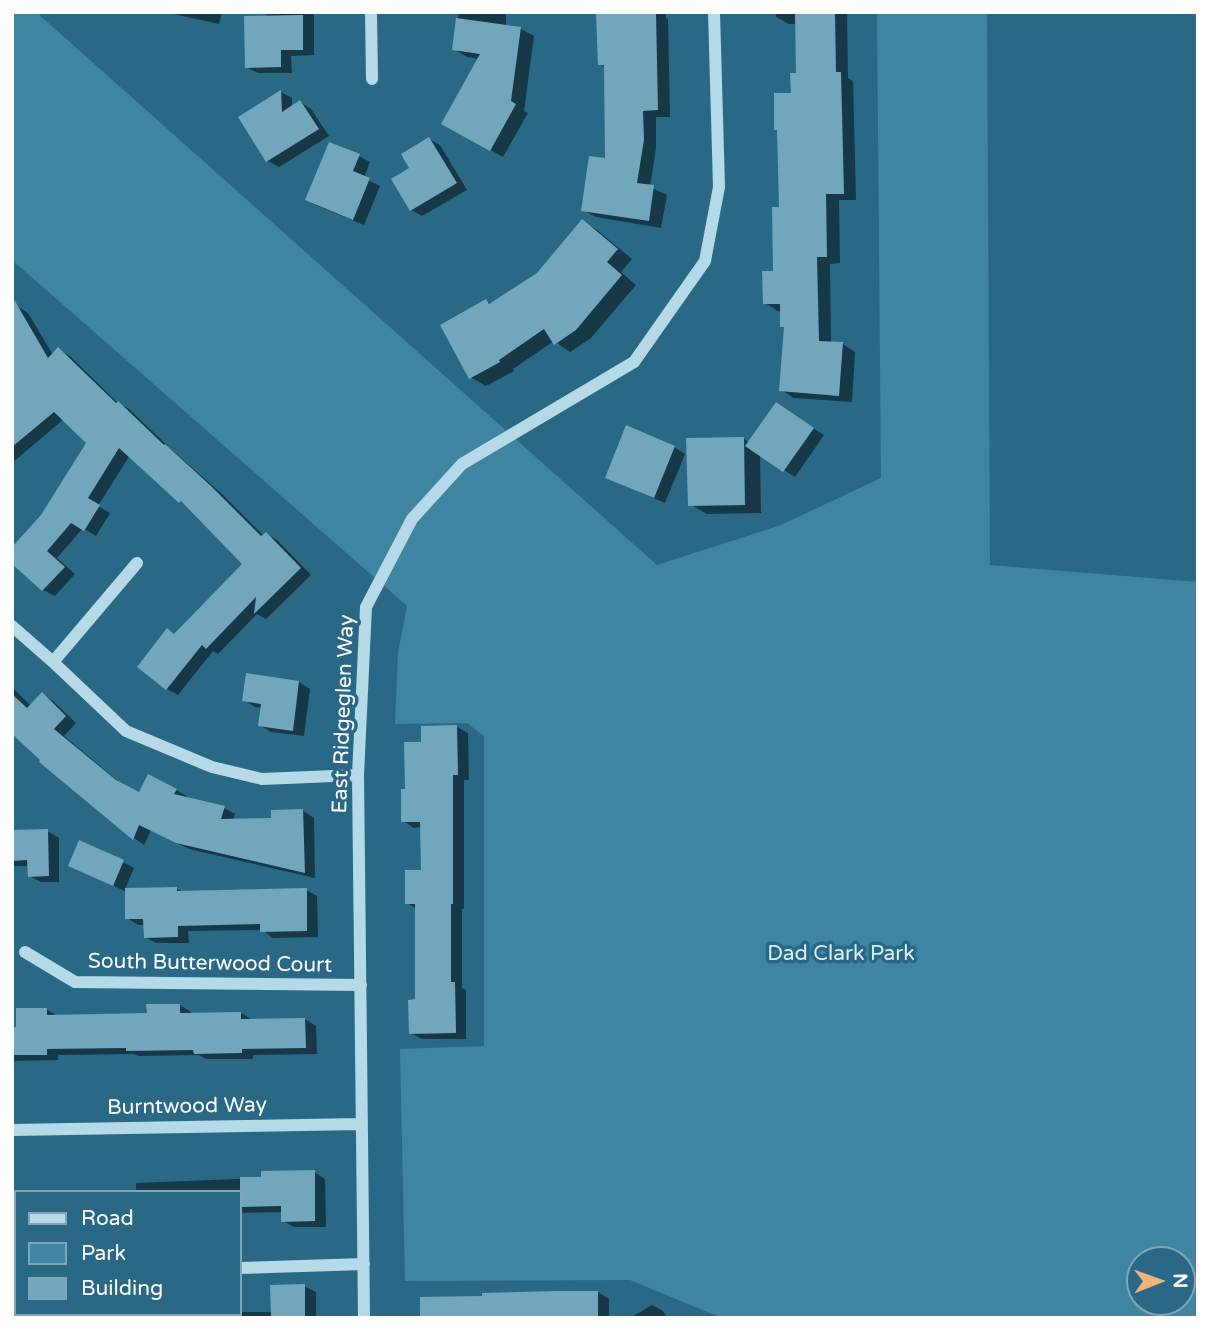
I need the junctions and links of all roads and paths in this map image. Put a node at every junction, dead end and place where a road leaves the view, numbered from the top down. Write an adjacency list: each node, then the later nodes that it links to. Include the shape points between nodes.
1 (371, 12): 3 (street)
2 (715, 12): 7 (street, East Ridgeglen Way, via 719,187 705,261 634,362 462,464 412,519 366,607)
3 (372, 79)
4 (137, 563): 6 (street)
5 (12, 626): 6 (street)
6 (53, 662): 7 (street, via 126,731 212,767 261,779)
7 (358, 775): 9 (street, East Ridgeglen Way)
8 (25, 952): 9 (street, South Butterwood Court, via 75,982)
9 (361, 985): 10 (street, East Ridgeglen Way)
10 (362, 1124): 11 (street, Burntwood Way); 12 (street, East Ridgeglen Way)
11 (12, 1130)
12 (364, 1264): 13 (street); 14 (street, East Ridgeglen Way)
13 (242, 1268)
14 (364, 1318)

